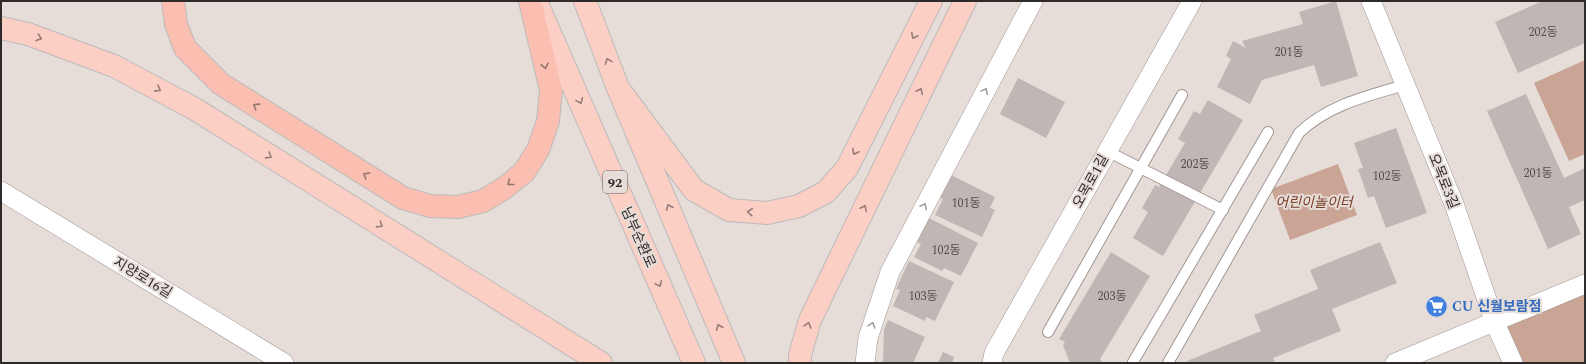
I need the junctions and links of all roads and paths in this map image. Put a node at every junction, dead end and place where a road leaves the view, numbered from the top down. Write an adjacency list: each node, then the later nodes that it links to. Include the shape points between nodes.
1 (174, 1): 2 (highway, one-way to 1, via 551,90 548,121 538,150 524,172 503,189 483,201 458,207 430,206 403,198 221,84 185,48 176,24)
2 (530, 1)
3 (536, 1): 25 (main road, 남부순환로 / 92, one-way to 25)
4 (585, 1): 12 (main road, one-way to 4)
5 (931, 1): 12 (main road, one-way to 12, via 847,168 826,192 799,206 767,213 729,210 694,190)
6 (965, 1): 27 (main road, one-way to 6, via 810,320)
7 (1033, 1): 28 (street, one-way to 7, via 868,338 890,272)
8 (1192, 1): 15 (street, 오목로1길)
9 (1371, 1): 11 (street, 오목로3길)
10 (1, 28): 24 (main road, one-way to 24, via 28,34 114,66 195,109)
11 (1405, 85): 20 (street, 오목로3길, via 1454,204); 30 (lane, via 1353,100 1309,123 1299,133)
12 (618, 88): 26 (main road, one-way to 12)
13 (1182, 95): 16 (lane)
14 (1268, 132): 18 (lane)
15 (1107, 151): 16 (lane); 29 (street, 오목로1길, via 994,354)
16 (1140, 168): 18 (lane); 21 (lane)
17 (1, 191): 23 (street, 지양로16길)
18 (1223, 210): 22 (lane)
19 (1585, 284): 20 (street)
20 (1495, 323): 31 (street); 32 (street, 오목로3길)
21 (1048, 332)
22 (1133, 362)
23 (284, 363)
24 (601, 363)
25 (694, 363)
26 (734, 363)
27 (800, 363)
28 (865, 363)
29 (992, 363)
30 (1168, 363)
31 (1395, 363)
32 (1513, 363)

